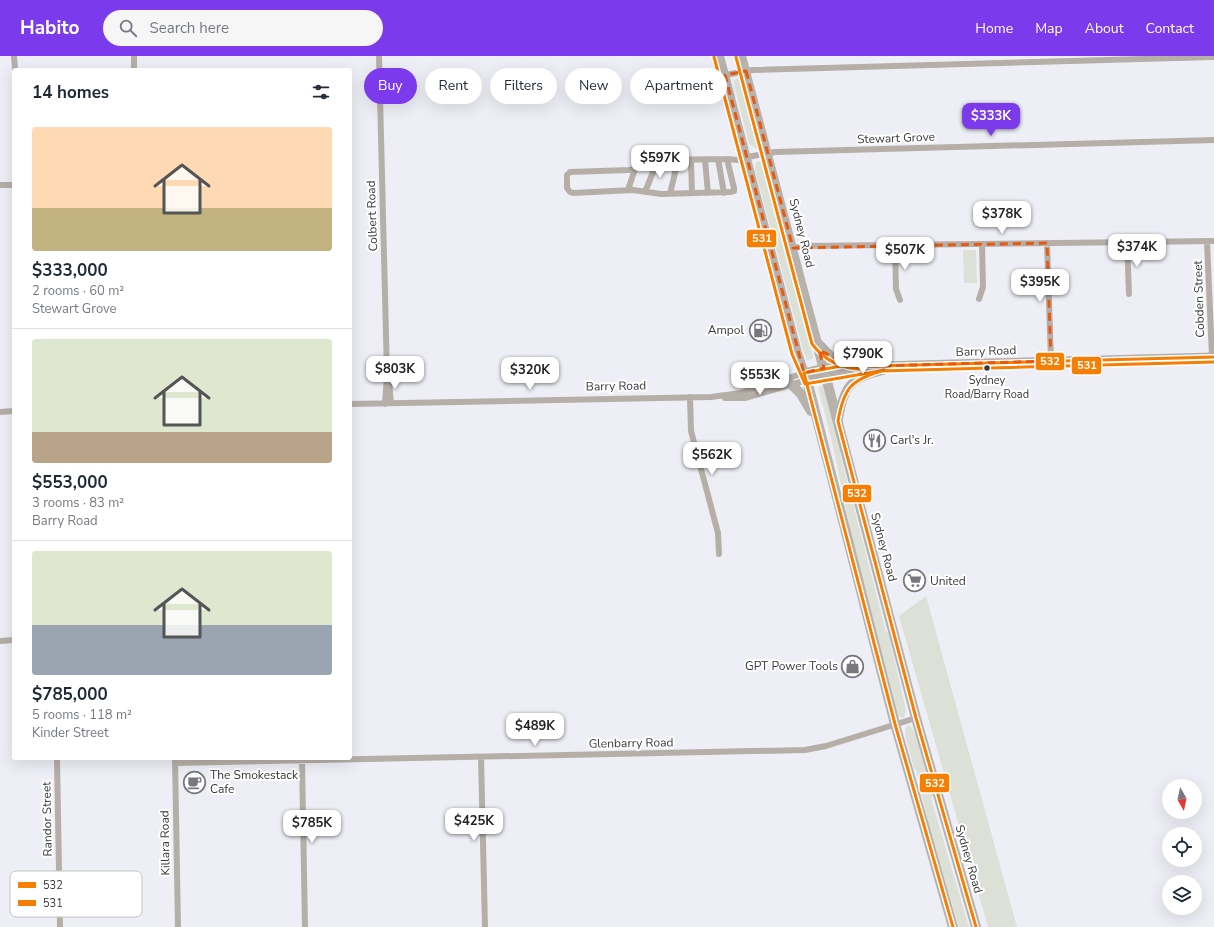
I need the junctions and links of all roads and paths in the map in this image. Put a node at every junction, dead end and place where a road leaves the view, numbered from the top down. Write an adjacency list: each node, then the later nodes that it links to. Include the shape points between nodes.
1 (14, 56): 7 (street)
2 (134, 56): 8 (street)
3 (379, 56): 52 (street, Colbert Road)
4 (719, 56): 9 (highway)
5 (741, 56): 10 (highway, Sydney Road)
6 (1214, 57): 10 (street)
7 (14, 68)
8 (134, 68)
9 (723, 68)
10 (746, 71): 11 (street); 14 (highway, Sydney Road)
11 (727, 75)
12 (727, 83): 17 (highway)
13 (1214, 140): 14 (street, Stewart Grove)
14 (768, 152): 17 (street, Stewart Grove); 36 (highway, Sydney Road)
15 (718, 159): 16 (street); 21 (street); 28 (street)
16 (727, 159): 17 (street); 28 (street, via 734,190)
17 (747, 159): 47 (highway)
18 (658, 160): 19 (street); 22 (street, via 644,162); 26 (street)
19 (678, 160): 20 (street); 29 (street)
20 (691, 160): 21 (street); 27 (street)
21 (705, 160): 30 (street)
22 (635, 169): 25 (street); 25 (street, via 570,172 567,175 567,188 572,192)
23 (0, 185): 24 (street)
24 (12, 185)
25 (628, 190): 26 (street)
26 (645, 192): 29 (street)
27 (692, 193): 29 (street); 30 (street)
28 (724, 193): 30 (street)
29 (670, 194)
30 (708, 194)
31 (1211, 241): 32 (street); 41 (street, Cobden Street)
32 (1127, 242): 33 (street); 37 (street)
33 (1047, 243): 34 (street); 42 (street)
34 (982, 244): 35 (street); 38 (street, via 983,287)
35 (895, 245): 36 (street); 39 (street, via 896,289)
36 (793, 248): 40 (highway, Sydney Road)
37 (1129, 294)
38 (979, 299)
39 (900, 300)
40 (817, 342): 43 (main road, via 833,358); 46 (highway, Sydney Road)
41 (1213, 357): 42 (main road, Barry Road)
42 (1051, 361): 45 (main road, Barry Road)
43 (848, 365): 44 (main road, Barry Road); 46 (main road, Barry Road)
44 (879, 366): 45 (main road, Barry Road); 46 (main road, Barry Road)
45 (899, 366): 55 (main road, via 863,376 852,382 845,393)
46 (825, 372): 47 (main road, Barry Road); 55 (highway, Sydney Road)
47 (805, 376): 48 (street, Barry Road); 50 (street, Barry Road, via 741,393); 56 (highway)
48 (791, 384): 50 (street, Barry Road, via 745,398); 56 (highway, via 802,394)
49 (690, 397): 50 (street, Barry Road); 52 (street, Barry Road); 57 (street, via 691,431 718,533)
50 (711, 397)
51 (352, 404): 52 (street, Barry Road)
52 (388, 404)
53 (12, 411): 54 (street)
54 (0, 412)
55 (838, 421): 60 (highway, Sydney Road)
56 (818, 423): 61 (highway)
57 (719, 554)
58 (12, 640): 59 (street)
59 (0, 641)
60 (916, 718): 61 (street, Glenbarry Road); 75 (highway, Sydney Road)
61 (895, 724): 62 (street, Glenbarry Road, via 809,750); 74 (highway)
62 (481, 757): 65 (street, Glenbarry Road); 73 (street)
63 (57, 760): 68 (street, Randor Street)
64 (347, 760): 67 (street, Glenbarry Road)
65 (352, 760)
66 (175, 761): 67 (street, Glenbarry Road); 71 (street, Killara Road)
67 (302, 761): 72 (street)
68 (59, 871)
69 (60, 917): 70 (street, Randor Street)
70 (60, 927)
71 (178, 927)
72 (305, 927)
73 (485, 927)
74 (953, 927)
75 (976, 927)

